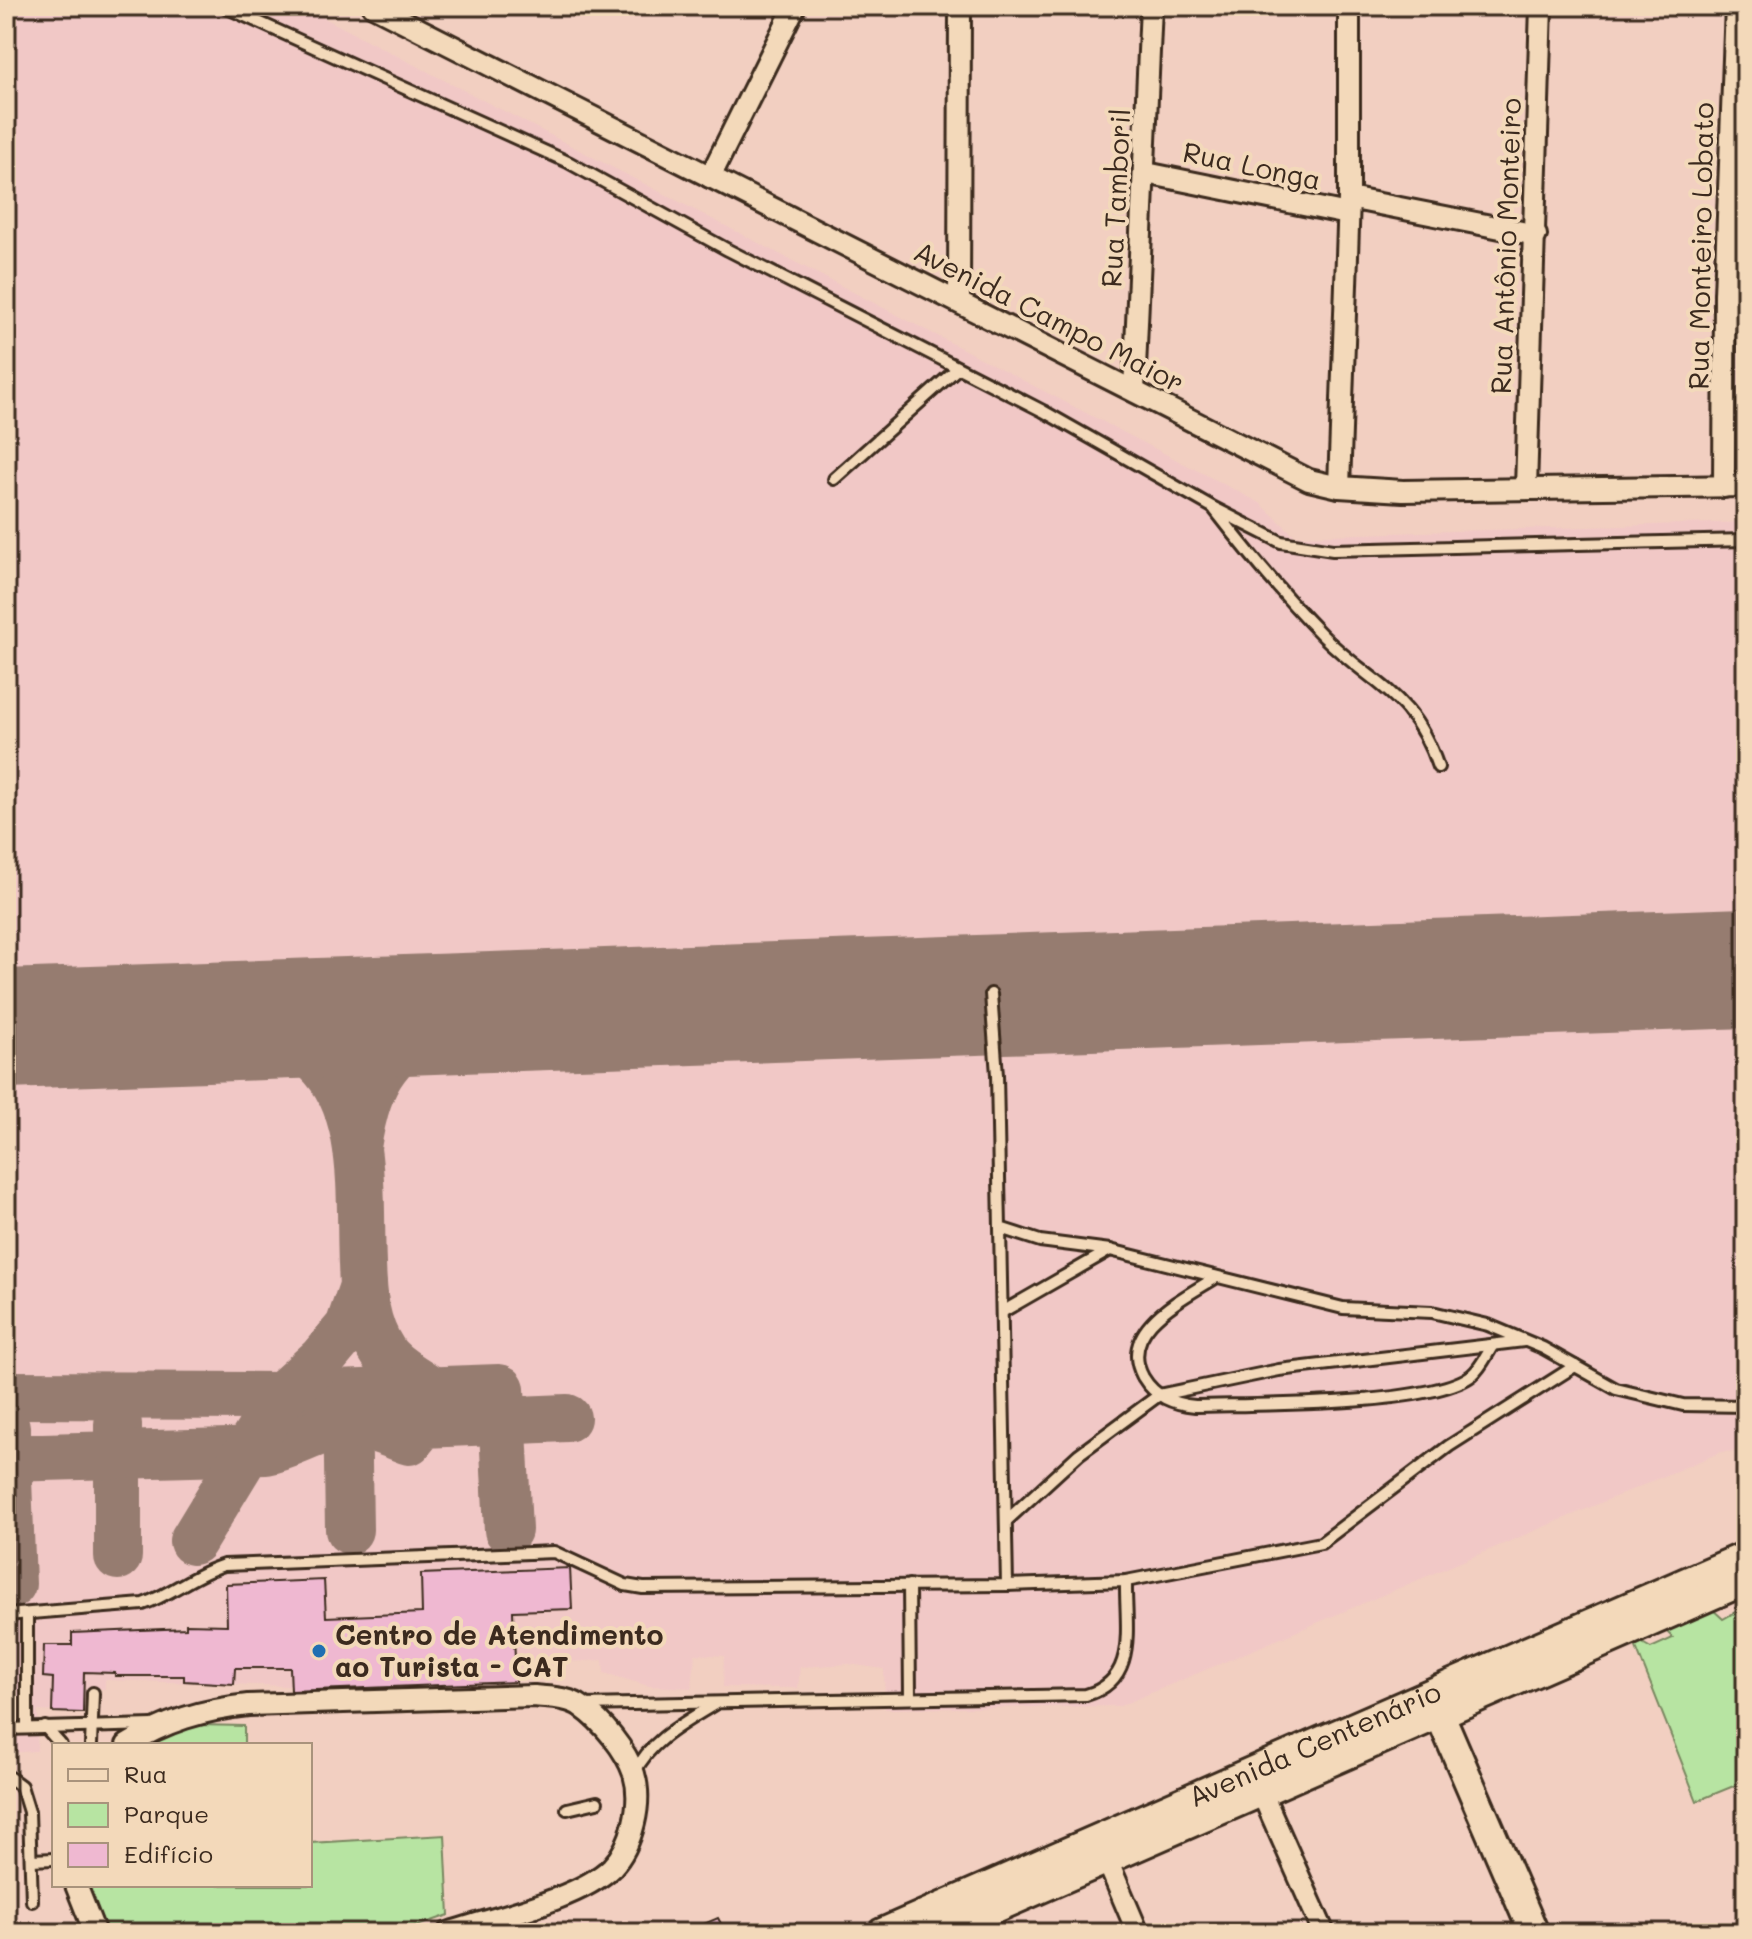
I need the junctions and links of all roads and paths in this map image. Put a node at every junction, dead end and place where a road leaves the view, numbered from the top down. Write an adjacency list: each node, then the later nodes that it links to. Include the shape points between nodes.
1 (223, 6): 16 (lane, via 568,162)
2 (373, 6): 10 (street, Avenida Campo Maior)
3 (795, 6): 10 (street)
4 (960, 6): 15 (street)
5 (1151, 6): 9 (street, Rua Tamboril)
6 (1349, 6): 11 (street)
7 (1541, 6): 12 (street, Rua Antônio Monteiro)
8 (1734, 8): 13 (street, Rua Monteiro Lobato)
9 (1146, 173): 11 (street, Rua Longa); 17 (street, Rua Tamboril)
10 (710, 177): 15 (street, Avenida Campo Maior)
11 (1348, 206): 12 (street, Rua Longa); 20 (street)
12 (1536, 235): 22 (street, Rua Antônio Monteiro)
13 (1725, 295): 14 (street); 21 (street, Rua Monteiro Lobato)
14 (1746, 298)
15 (959, 301): 17 (street, Avenida Campo Maior)
16 (958, 368): 18 (lane); 23 (lane)
17 (1134, 391): 20 (street, Avenida Campo Maior, via 1285,470)
18 (834, 479)
19 (1746, 486): 21 (street, Avenida Campo Maior)
20 (1339, 487): 22 (street, Avenida Campo Maior)
21 (1724, 487): 22 (street, Avenida Campo Maior)
22 (1526, 488)
23 (1214, 508): 24 (lane, via 1281,542 1333,550); 25 (lane, via 1258,566 1326,639 1407,706 1427,736)
24 (1746, 540)
25 (1438, 767)
26 (991, 994): 27 (lane)
27 (1000, 1228): 28 (lane, via 1040,1241); 30 (lane)
28 (1110, 1250): 29 (lane); 30 (lane)
29 (1215, 1278): 31 (lane, via 1343,1308 1432,1312 1488,1325); 34 (lane, via 1164,1310 1139,1339 1136,1363)
30 (1002, 1312): 36 (lane)
31 (1526, 1341): 32 (lane); 33 (lane)
32 (1493, 1345): 34 (lane, via 1279,1370); 34 (lane, via 1473,1374 1443,1389 1348,1401 1195,1406)
33 (1575, 1366): 35 (lane, via 1616,1389 1683,1405); 39 (lane, via 1449,1446 1321,1543)
34 (1159, 1395): 36 (lane, via 1079,1454)
35 (1746, 1406)
36 (1006, 1521): 41 (lane)
37 (1746, 1556): 48 (main road, Avenida Centenário)
38 (1746, 1580): 48 (main road, Avenida Centenário)
39 (1126, 1581): 41 (lane); 45 (lane, via 1124,1664 1106,1689 1086,1695)
40 (909, 1585): 41 (lane); 43 (lane, via 643,1588 614,1581 554,1552 224,1565 143,1604); 45 (lane)
41 (1007, 1585)
42 (6, 1615): 43 (lane)
43 (27, 1615): 52 (lane)
44 (93, 1693): 50 (lane)
45 (910, 1696): 46 (lane)
46 (718, 1702): 47 (lane); 58 (lane, via 667,1734 640,1761)
47 (580, 1705): 49 (street, via 534,1696 248,1705 202,1710); 58 (street, via 613,1739)
48 (1436, 1705): 59 (main road, Avenida Centenário); 73 (main road, Avenida Centenário); 76 (main road)
49 (159, 1725): 50 (lane); 56 (street)
50 (90, 1726): 51 (lane); 55 (lane)
51 (45, 1727): 52 (lane); 54 (lane)
52 (27, 1728): 53 (lane)
53 (6, 1729)
54 (59, 1743)
55 (91, 1743)
56 (130, 1743)
57 (6, 1775): 63 (lane, via 21,1786 29,1812)
58 (634, 1775): 67 (street, via 636,1811 630,1838 613,1865 588,1886)
59 (1261, 1791): 64 (main road, Avenida Centenário); 75 (street)
60 (597, 1802): 61 (lane)
61 (567, 1809)
62 (52, 1859): 63 (lane)
63 (31, 1860): 66 (lane)
64 (1107, 1860): 68 (main road, Avenida Centenário); 74 (street)
65 (76, 1889): 69 (street); 70 (street)
66 (32, 1901)
67 (492, 1919): 71 (street); 72 (street)
68 (942, 1932)
69 (83, 1933)
70 (95, 1933)
71 (448, 1933)
72 (473, 1933)
73 (882, 1933)
74 (1138, 1933)
75 (1324, 1933)
76 (1534, 1933)

